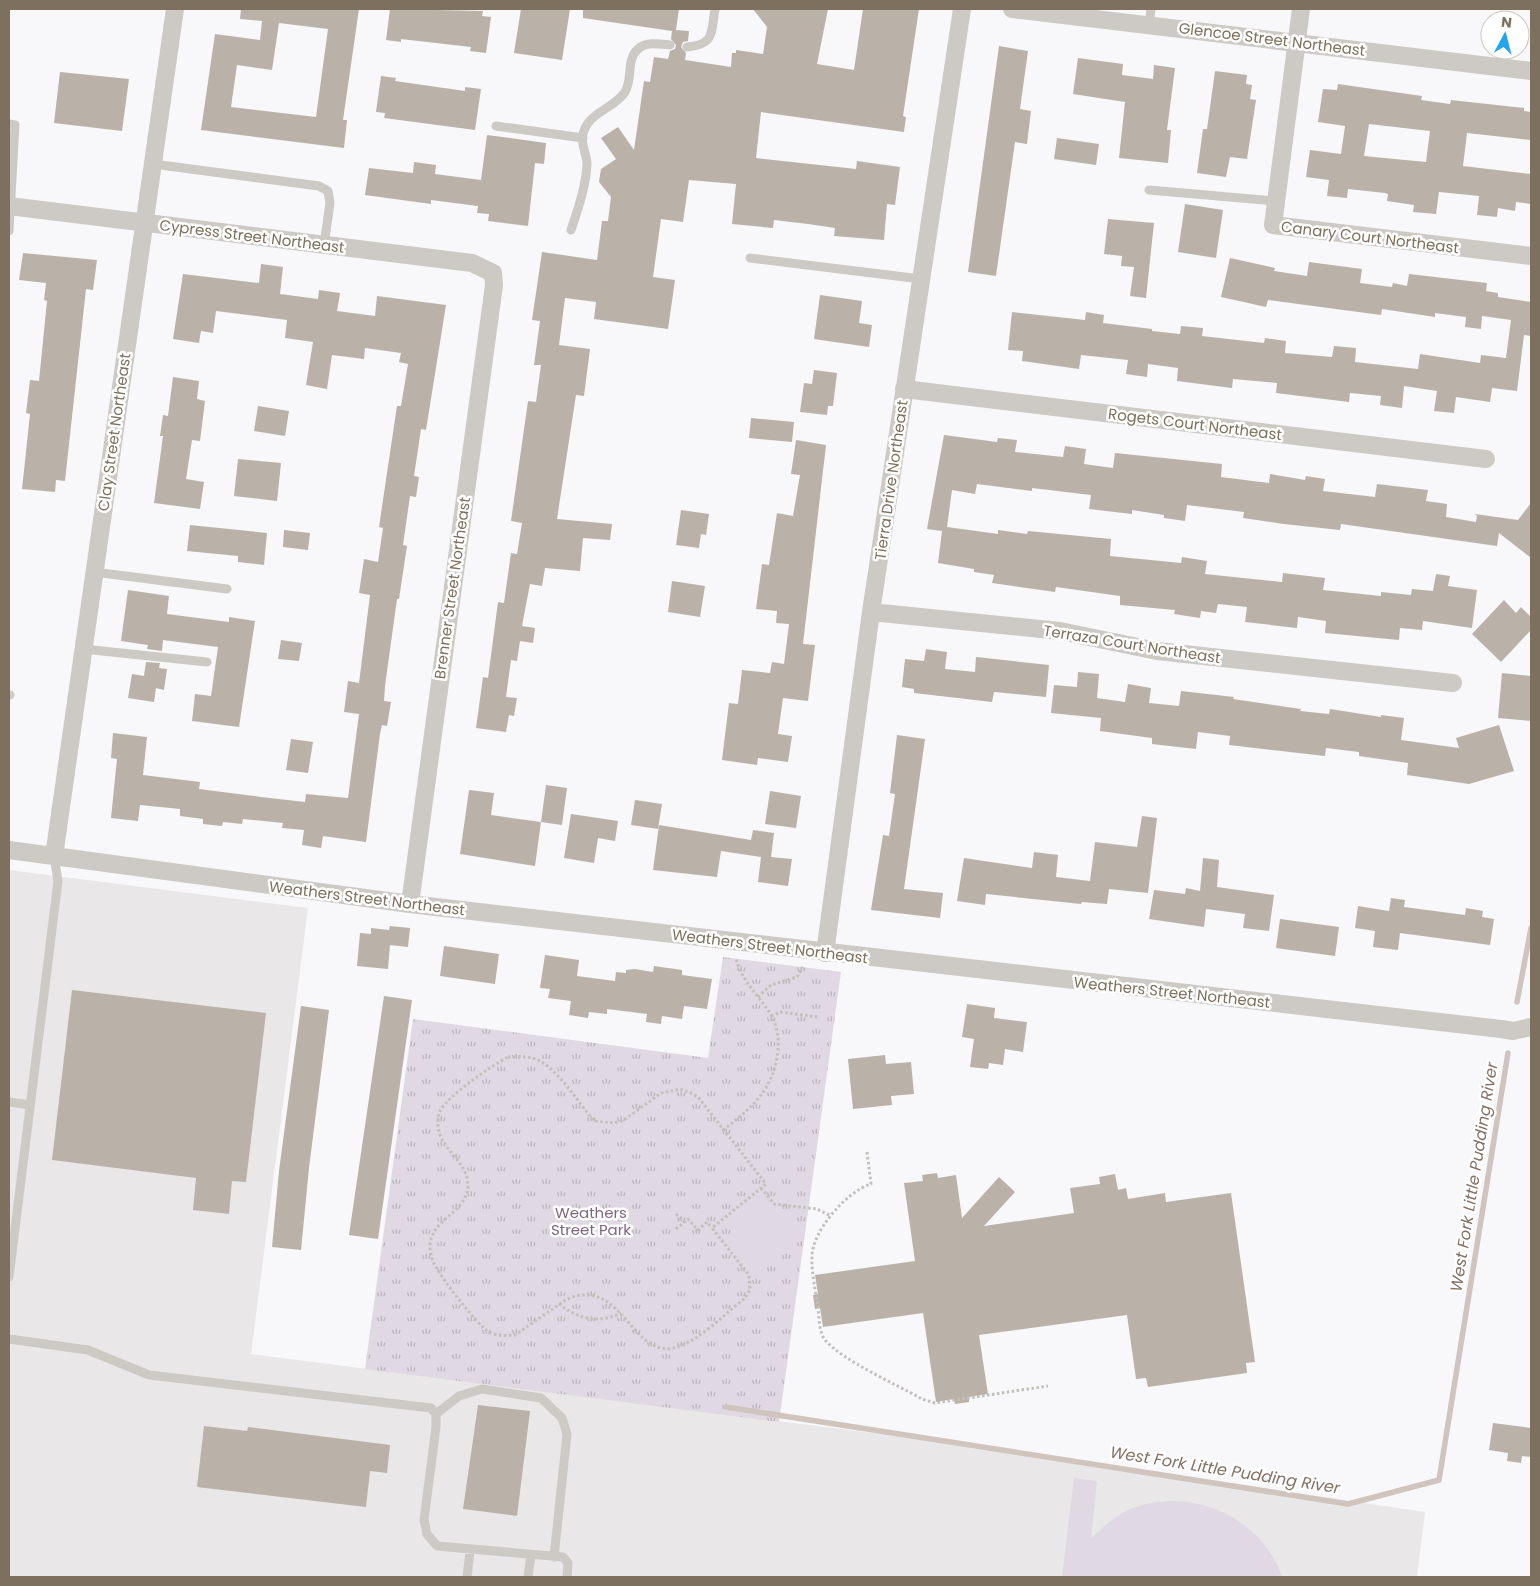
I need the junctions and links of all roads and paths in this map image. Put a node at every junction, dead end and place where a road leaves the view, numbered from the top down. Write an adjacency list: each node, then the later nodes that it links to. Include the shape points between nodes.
1 (176, 9): 14 (street, Clay Street Northeast)
2 (715, 9): 9 (lane, via 707,43)
3 (962, 9): 25 (street, Tierra Drive Northeast)
4 (1012, 9): 6 (street, Glencoe Street Northeast)
5 (1302, 9): 7 (street, Canary Court Northeast)
6 (1150, 17): 7 (street, Glencoe Street Northeast)
7 (1296, 42): 10 (street, Glencoe Street Northeast); 16 (street, Canary Court Northeast)
8 (670, 45): 13 (lane, via 648,44 639,48 632,56 627,90 619,100 593,118)
9 (687, 47)
10 (1531, 71)
11 (9, 124): 17 (lane, via 15,125)
12 (496, 126): 13 (lane)
13 (583, 138): 19 (lane, via 587,162)
14 (152, 164): 18 (street, Clay Street Northeast); 21 (lane, via 319,186 328,191 330,203)
15 (1149, 190): 16 (lane)
16 (1276, 201): 22 (street, Canary Court Northeast, via 1273,225)
17 (10, 206): 18 (street, Cypress Street Northeast); 20 (lane)
18 (144, 223): 21 (street, Cypress Street Northeast); 28 (street, Clay Street Northeast)
19 (571, 230)
20 (9, 231)
21 (324, 245): 24 (street, Cypress Street Northeast, via 472,263)
22 (1531, 256)
23 (750, 258): 25 (lane)
24 (493, 272): 36 (street, Brenner Street Northeast, via 494,285)
25 (921, 279): 26 (street, Tierra Drive Northeast)
26 (904, 389): 27 (street, Rogets Court Northeast); 30 (street, Tierra Drive Northeast)
27 (1486, 459)
28 (94, 572): 29 (lane); 31 (street, Clay Street Northeast)
29 (227, 589)
30 (871, 612): 33 (street, Terraza Court Northeast, via 1070,632 1157,650); 39 (street, Tierra Drive Northeast)
31 (83, 649): 32 (lane); 35 (street, Clay Street Northeast)
32 (207, 662)
33 (1453, 683)
34 (9, 850): 35 (street, Weathers Street Northeast)
35 (54, 856): 36 (street, Weathers Street Northeast); 45 (lane, via 58,881)
36 (410, 904): 37 (street, Weathers Street Northeast)
37 (735, 942): 38 (street, Weathers Street Northeast); 40 (path, via 739,968)
38 (805, 950): 39 (street, Weathers Street Northeast); 40 (path, via 802,972 797,977 771,985)
39 (825, 953): 43 (street, Weathers Street Northeast, via 1501,1030)
40 (758, 997): 41 (path)
41 (772, 1016): 42 (path, via 781,1012); 46 (path, via 779,1042 771,1082 755,1105)
42 (818, 1017)
43 (1531, 1027)
44 (9, 1102): 45 (lane)
45 (30, 1104): 54 (lane)
46 (723, 1130): 48 (path, via 766,1184); 55 (path, via 698,1097 680,1089 661,1093 624,1120 614,1123 594,1120 558,1076 532,1058 508,1057 446,1104 439,1113 439,1130 442,1140 462,1166 468,1186 460,1206 438,1224 433,1235 430,1245 436,1268 488,1332 498,1335 515,1335)
47 (866, 1152): 50 (path, via 871,1184 859,1188)
48 (761, 1188): 50 (path, via 774,1204 817,1209); 52 (path)
49 (676, 1214): 51 (path)
50 (831, 1216): 58 (path, via 814,1244 812,1258 822,1338 835,1350 922,1399 935,1403)
51 (684, 1222): 52 (path, via 688,1219 698,1230 707,1222); 53 (path)
52 (712, 1228): 56 (path, via 749,1275 750,1290 745,1298 690,1341 672,1348 648,1343)
53 (676, 1229)
54 (9, 1277)
55 (559, 1304): 56 (path, via 582,1317 601,1320); 56 (path, via 576,1295 594,1295 610,1302)
56 (621, 1313)
57 (9, 1339): 59 (lane, via 88,1350 149,1375 431,1408)
58 (1048, 1386)
59 (436, 1414): 60 (lane, via 424,1520 427,1534 437,1546); 62 (lane, via 460,1396 482,1389 541,1398 562,1418 567,1434)
60 (470, 1551): 61 (lane); 63 (lane)
61 (531, 1555): 62 (lane); 64 (lane)
62 (554, 1557): 65 (lane, via 562,1557 568,1563)
63 (467, 1577)
64 (528, 1577)
65 (567, 1577)

